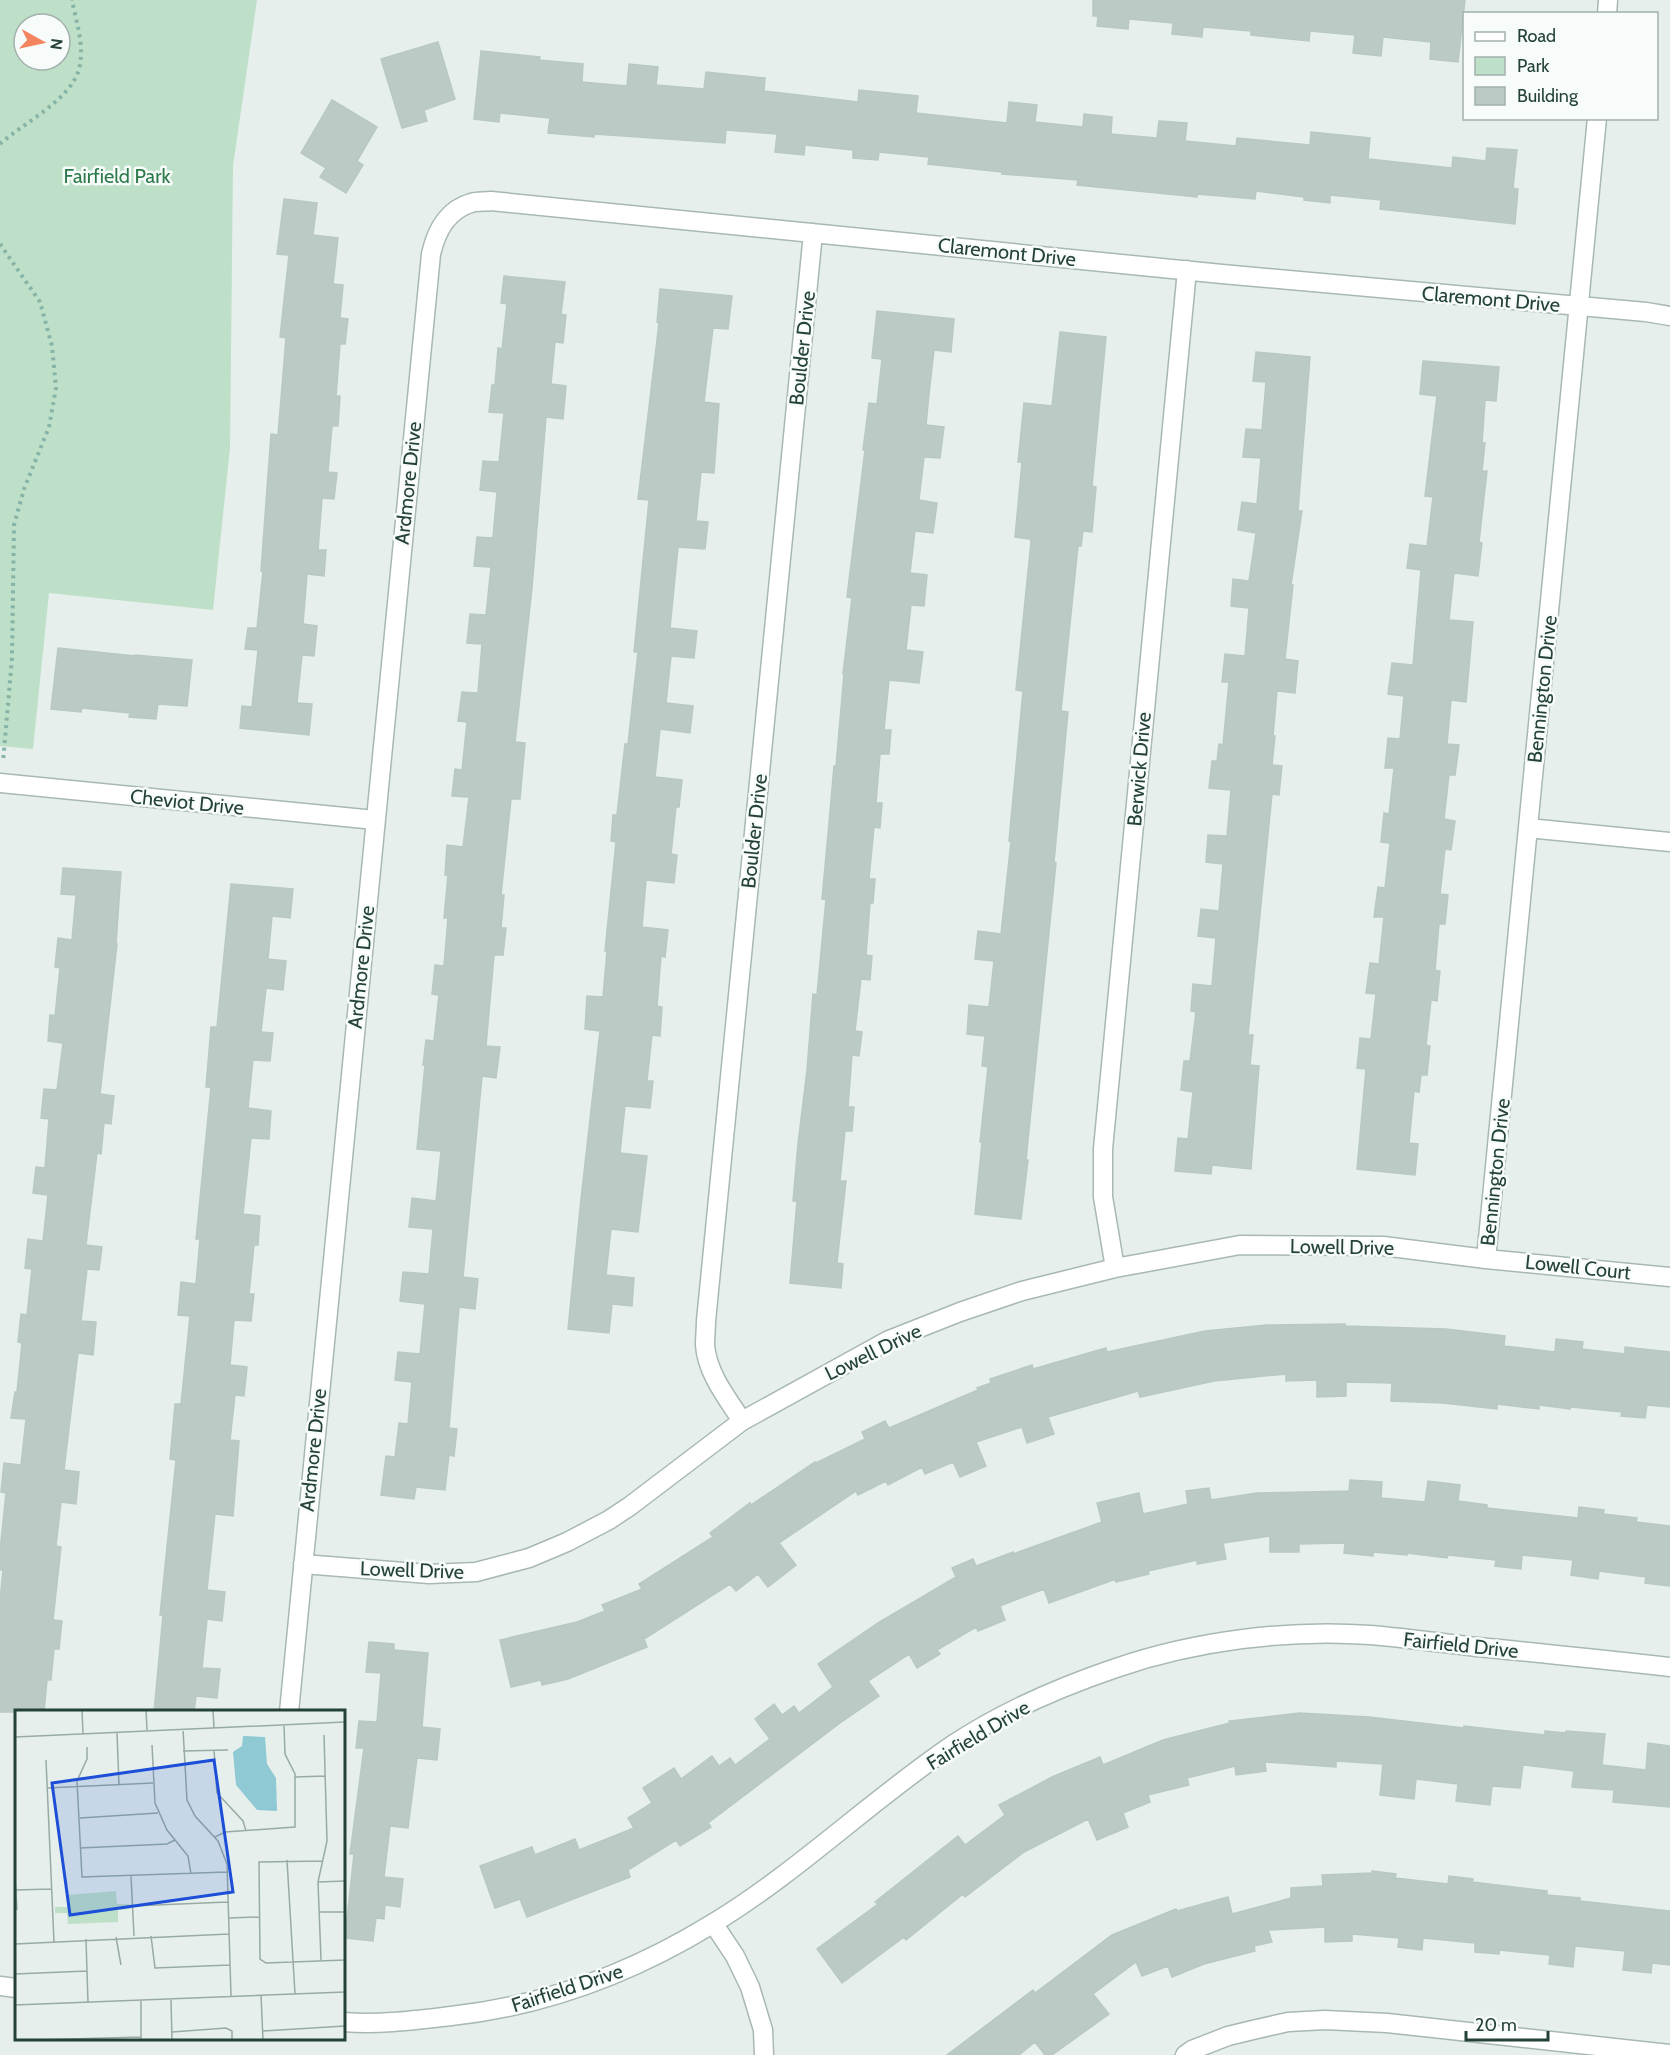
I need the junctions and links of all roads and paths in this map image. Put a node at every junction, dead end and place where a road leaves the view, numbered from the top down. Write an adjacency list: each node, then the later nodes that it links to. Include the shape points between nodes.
1 (72, 0): 3 (path, via 79,38 79,70 58,99)
2 (1597, 120): 8 (street, Bennington Drive)
3 (0, 144)
4 (442, 224): 5 (street, Claremont Drive, via 471,203 490,201); 11 (street, Ardmore Drive, via 431,254)
5 (813, 233): 7 (street, Claremont Drive); 17 (street, Boulder Drive, via 706,1321 705,1346 711,1369)
6 (0, 244): 10 (path, via 40,303 52,346 56,388 49,427 14,525 12,658)
7 (1187, 270): 8 (street, Claremont Drive); 15 (street, Berwick Drive, via 1103,1149 1103,1197)
8 (1579, 306): 9 (street, Claremont Drive); 12 (street, Bennington Drive)
9 (1670, 316)
10 (0, 787): 11 (street, Cheviot Drive)
11 (375, 820): 18 (street, Ardmore Drive)
12 (1528, 828): 13 (street); 14 (street, Bennington Drive)
13 (1670, 842)
14 (1486, 1259): 15 (street, Lowell Drive, via 1383,1246 1240,1245); 16 (street, Lowell Court)
15 (1115, 1268): 17 (street, Lowell Drive, via 1022,1291 889,1340)
16 (1670, 1277)
17 (742, 1421): 18 (street, Lowell Drive, via 609,1520 529,1558 476,1572 429,1574)
18 (303, 1564): 20 (street, Ardmore Drive)
19 (1670, 1667): 21 (street, Fairfield Drive, via 1368,1635 1268,1636 1168,1653 1048,1693 955,1744 769,1887)
20 (289, 1710)
21 (713, 1923): 24 (street, Fairfield Drive, via 612,1975 512,2007 408,2021); 26 (street, via 750,1987 763,2030)
22 (0, 1986): 23 (street)
23 (15, 1988)
24 (345, 2022)
25 (1670, 2054): 27 (street, via 1387,2023 1326,2020 1288,2022 1228,2036)
26 (764, 2055)
27 (1185, 2055)

